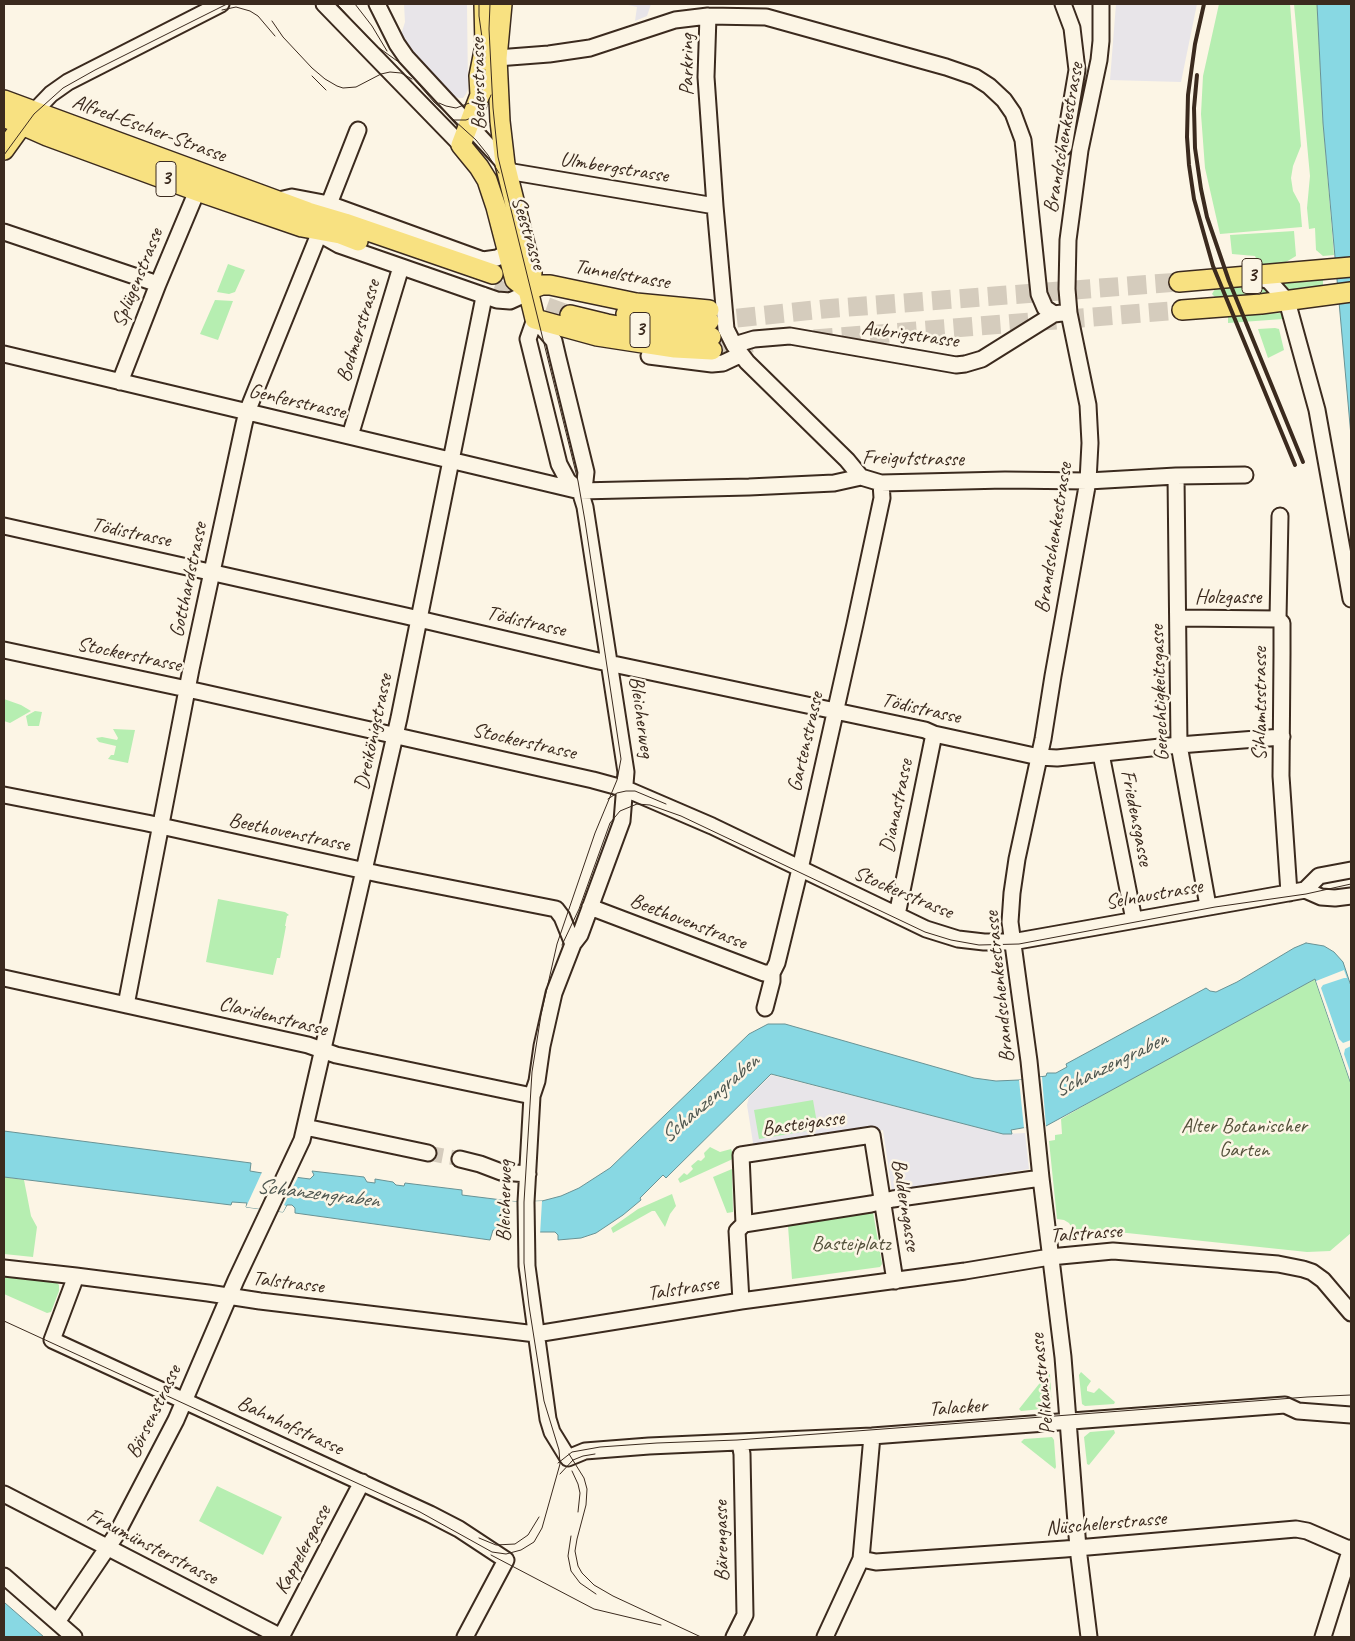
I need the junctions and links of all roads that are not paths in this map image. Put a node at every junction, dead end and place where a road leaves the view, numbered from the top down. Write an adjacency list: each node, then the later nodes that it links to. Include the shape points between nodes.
1 (221, 4): 8 (street)
2 (324, 4): 19 (street, Seestrasse)
3 (377, 4): 13 (street, Seestrasse, via 400,49)
4 (484, 4): 10 (main road, Bederstrasse)
5 (502, 4): 10 (main road, Bederstrasse)
6 (1063, 4): 20 (street, via 1072,28 1077,70)
7 (1101, 4): 41 (street, Brandschenkestrasse, via 1099,60 1080,150 1068,240 1067,289)
8 (203, 8): 14 (street, via 68,82)
9 (708, 16): 10 (street, via 675,20 590,48 539,55); 26 (street, Parkring, via 706,77); 41 (street, Parkring, via 777,19 963,72 989,86 1014,113 1023,140 1039,294 1046,308)
10 (491, 52): 11 (main road, Bederstrasse); 22 (main road, Bederstrasse)
11 (479, 76): 13 (street, via 470,102); 16 (main road, Bederstrasse, via 480,95)
12 (4, 100): 14 (main road, Alfred-Escher-Strasse / 3)
13 (451, 105): 16 (street, Seestrasse)
14 (34, 110): 17 (street); 24 (main road, Alfred-Escher-Strasse / 3)
15 (4, 117): 17 (main road, Alfred-Escher-Strasse / 3)
16 (468, 124): 19 (main road, Bederstrasse); 22 (street, Seestrasse)
17 (22, 126): 21 (main road); 23 (main road, Alfred-Escher-Strasse / 3)
18 (358, 130): 25 (street)
19 (461, 145): 29 (main road, Seestrasse, via 486,180)
20 (1064, 147)
21 (4, 150)
22 (506, 168): 26 (street, Ulmbergstrasse); 36 (main road, Seestrasse, via 532,273)
23 (197, 191): 28 (main road, Alfred-Escher-Strasse / 3); 34 (street, Splügenstrasse)
24 (279, 200): 25 (street, Alfred-Escher-Strasse, via 292,197); 35 (main road, Alfred-Escher-Strasse / 3, via 345,223)
25 (329, 204): 29 (street, Alfred-Escher-Strasse, via 483,260)
26 (715, 206): 44 (street, Parkring, via 726,328)
27 (4, 232): 34 (street)
28 (315, 232): 30 (street, Alfred-Escher-Strasse, via 339,245); 35 (main road, Alfred-Escher-Strasse / 3, via 340,234); 48 (street, Gotthardstrasse)
29 (508, 252): 36 (main road, Seestrasse, via 515,280)
30 (401, 267): 35 (street, Alfred-Escher-Strasse); 49 (street, Bodmerstrasse)
31 (1351, 267): 32 (main road, 3)
32 (1254, 276): 33 (main road, 3); 38 (street, via 1269,281)
33 (1179, 282)
34 (158, 284): 47 (street, Splügenstrasse)
35 (490, 286): 36 (street, Alfred-Escher-Strasse, via 499,300 510,301); 50 (street, Dreikönigstrasse, via 483,302)
36 (528, 290): 42 (main road, Bleicherweg); 43 (main road, Tunnelstrasse, via 550,285 636,303)
37 (1351, 292): 38 (main road, 3)
38 (1287, 301): 40 (main road, 3); 60 (street, via 1317,410)
39 (570, 309): 43 (main road, 3, via 607,324 658,333)
40 (1182, 310)
41 (1061, 313): 44 (street, Aubrigstrasse, via 982,359 965,364 790,336 754,339); 54 (street, Brandschenkestrasse, via 1088,405)
42 (535, 319): 43 (main road, via 597,336 675,348); 56 (street, Bleicherweg, via 554,341 586,472); 56 (street, Bleicherweg, via 528,339 559,464 568,481)
43 (710, 329)
44 (737, 350): 46 (street, Aubrigstrasse, via 723,363 712,364); 53 (street, Parkring, via 848,460)
45 (4, 354): 47 (street, Genferstrasse)
46 (649, 356)
47 (120, 382): 48 (street, Genferstrasse)
48 (247, 412): 49 (street, Genferstrasse); 59 (street, Gotthardstrasse)
49 (350, 436): 50 (street, Genferstrasse)
50 (451, 460): 56 (street, Genferstrasse); 62 (street, Dreikönigstrasse)
51 (1245, 475): 52 (street, Freigutstrasse)
52 (1176, 476): 54 (street, Freigutstrasse); 61 (street, Gerechtigkeitsgasse)
53 (861, 477): 55 (street, Freigutstrasse); 56 (street, Freigutstrasse, via 834,483)
54 (1088, 481): 55 (street, Freigutstrasse); 73 (street, Brandschenkestrasse)
55 (881, 483): 67 (street, Gartenstrasse, via 879,514)
56 (580, 490): 65 (street, Bleicherweg, via 586,507)
57 (1280, 516): 63 (street, Sihlamtsstrasse)
58 (4, 526): 59 (street, Tödistrasse)
59 (212, 573): 62 (street, Tödistrasse); 66 (street, Gotthardstrasse)
60 (1351, 599)
61 (1179, 618): 63 (street, Holzgasse); 71 (street, Gerechtigkeitsgasse)
62 (419, 619): 65 (street, Tödistrasse); 69 (street, Dreikönigstrasse)
63 (1278, 619): 70 (street, Sihlamtsstrasse, via 1282,623)
64 (4, 650): 66 (street, Stockerstrasse)
65 (610, 663): 67 (street, Tödistrasse); 74 (street, Bleicherweg)
66 (187, 689): 69 (street, Stockerstrasse); 76 (street, Gotthardstrasse)
67 (835, 711): 68 (street, Tödistrasse); 77 (street, Gartenstrasse)
68 (934, 734): 73 (street, Tödistrasse); 85 (street, Dianastrasse)
69 (395, 735): 74 (street, Stockerstrasse); 79 (street, Dreikönigstrasse)
70 (1282, 737): 71 (street, Tödistrasse); 81 (street, Sihlamtsstrasse, via 1282,804)
71 (1179, 745): 72 (street, Tödistrasse); 83 (street, Gerechtigkeitsgasse)
72 (1101, 754): 73 (street, Tödistrasse); 86 (street, Friedensgasse)
73 (1039, 757): 87 (street, Brandschenkestrasse, via 1012,893)
74 (626, 789): 77 (street, Stockerstrasse, via 712,826); 84 (street, Bleicherweg, via 622,821)
75 (4, 795): 76 (street, Beethovenstrasse)
76 (161, 826): 79 (street, Beethovenstrasse); 91 (street, Gotthardstrasse)
77 (800, 870): 85 (street, Stockerstrasse); 89 (street, Gartenstrasse)
78 (1351, 870): 80 (street, Selnaustrasse, via 1319,876)
79 (364, 871): 88 (street, Beethovenstrasse, via 556,910); 93 (street, Dreikönigstrasse)
80 (1305, 890): 81 (street, Selnaustrasse); 82 (street, Selnaustrasse, via 1321,897)
81 (1289, 893): 83 (street, Selnaustrasse)
82 (1351, 896)
83 (1208, 906): 86 (street, Selnaustrasse)
84 (590, 907): 88 (street, Bleicherweg); 89 (street, Beethovenstrasse, via 764,973)
85 (897, 916): 87 (street, Stockerstrasse, via 950,937)
86 (1134, 920): 87 (street, Selnaustrasse)
87 (1012, 942): 95 (street, Brandschenkestrasse)
88 (573, 944): 94 (street, Bleicherweg, via 554,993)
89 (772, 973): 92 (street, Gartenstrasse)
90 (4, 978): 91 (street, Claridenstrasse)
91 (126, 1005): 93 (street, Claridenstrasse)
92 (765, 1008)
93 (323, 1050): 94 (street, Claridenstrasse); 96 (street, Dreikönigstrasse)
94 (532, 1096): 100 (street, Bleicherweg)
95 (1035, 1127): 101 (street, Pelikanstrasse)
96 (306, 1128): 98 (street); 103 (street, Dreikönigstrasse)
97 (872, 1135): 102 (street, Balderngasse); 104 (street, Basteigasse, via 741,1155)
98 (428, 1153)
99 (460, 1160): 100 (street, via 501,1172)
100 (528, 1174): 112 (street, Bleicherweg, via 527,1266)
101 (1041, 1178): 102 (street); 105 (street, Pelikanstrasse)
102 (883, 1202): 104 (street); 108 (street, Balderngasse)
103 (270, 1210): 109 (street, Börsenstrasse)
104 (744, 1224): 110 (street, via 738,1231)
105 (1050, 1257): 108 (street, Talstrasse); 111 (street, Talstrasse, via 1113,1250 1294,1267 1312,1272 1323,1280); 115 (street, Pelikanstrasse)
106 (4, 1268): 107 (street, Talstrasse)
107 (76, 1276): 109 (street, Talstrasse); 113 (street, Bahnhofstrasse, via 52,1340)
108 (895, 1281): 110 (street, Talstrasse)
109 (229, 1297): 112 (street, Talstrasse); 113 (street, Börsenstrasse)
110 (741, 1301): 112 (street, Talstrasse)
111 (1351, 1313)
112 (536, 1334): 118 (street, Bleicherweg, via 552,1432)
113 (185, 1401): 119 (street, Bahnhofstrasse); 121 (street, Börsenstrasse)
114 (1351, 1415): 115 (street, Talacker, via 1298,1411 1285,1405)
115 (1069, 1421): 116 (street, Talacker); 122 (street, Pelikanstrasse)
116 (872, 1436): 117 (street, Talacker); 124 (street)
117 (740, 1443): 118 (street, Talacker, via 649,1446 577,1453); 130 (street, Bärengasse, via 745,1615)
118 (568, 1458)
119 (362, 1482): 128 (street, Kappelergasse); 129 (street, Bahnhofstrasse, via 452,1526 506,1560)
120 (4, 1494): 121 (street, Fraumünsterstrasse)
121 (108, 1548): 126 (street, Börsenstrasse); 128 (street, Fraumünsterstrasse)
122 (1078, 1548): 123 (street, Nüschelerstrasse, via 1296,1529); 124 (street, Nüschelerstrasse, via 876,1562); 132 (street, Pelikanstrasse)
123 (1351, 1549): 133 (street)
124 (861, 1559): 131 (street)
125 (4, 1576): 126 (street)
126 (57, 1622): 127 (street)
127 (74, 1637)
128 (281, 1637)
129 (465, 1637)
130 (734, 1637)
131 (825, 1637)
132 (1089, 1637)
133 (1324, 1637)

